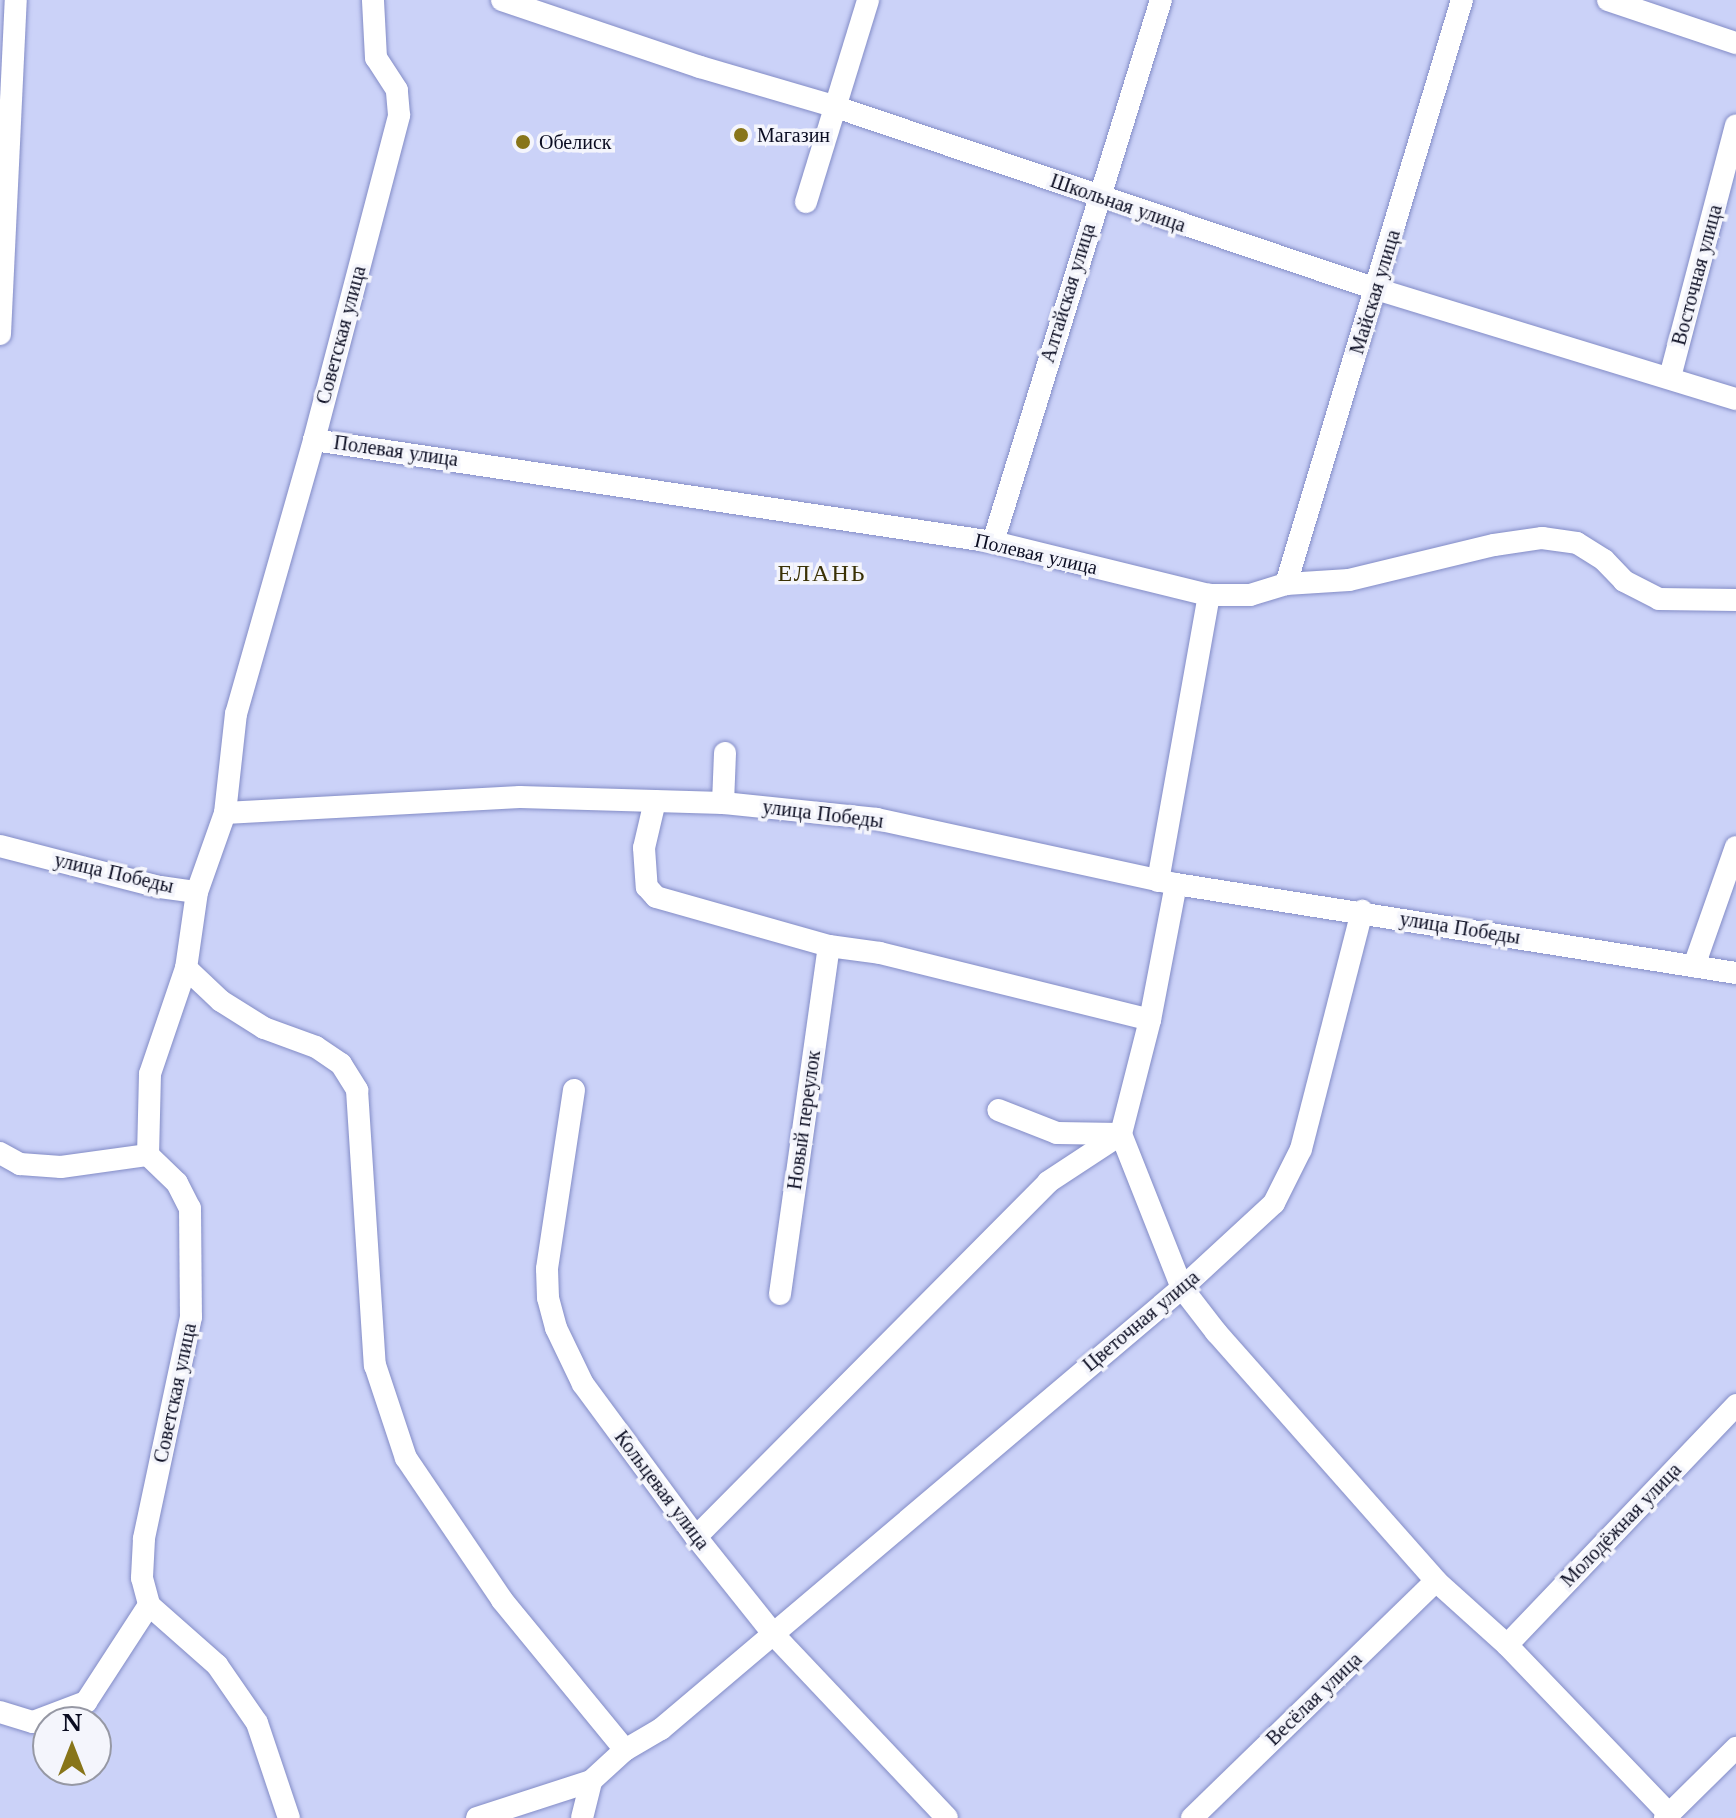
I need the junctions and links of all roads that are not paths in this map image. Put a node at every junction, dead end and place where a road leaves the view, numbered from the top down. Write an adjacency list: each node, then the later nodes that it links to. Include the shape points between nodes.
1 (16, 0): 15 (street)
2 (373, 0): 18 (street, Советская улица, via 376,58 397,90 399,115)
3 (502, 0): 8 (street, Школьная улица)
4 (868, 0): 10 (street)
5 (1161, 0): 12 (street, Алтайская улица)
6 (1462, 0): 14 (street, Майская улица)
7 (1608, 0): 9 (street)
8 (542, 6): 10 (street, Школьная улица, via 700,67)
9 (1736, 43)
10 (833, 106): 12 (street, Школьная улица); 13 (street)
11 (1736, 126): 16 (street, Восточная улица)
12 (1098, 197): 14 (street, Школьная улица); 19 (street, Алтайская улица)
13 (806, 202)
14 (1376, 289): 16 (street, Школьная улица); 20 (street, Майская улица)
15 (0, 334)
16 (1670, 377): 17 (street, Школьная улица)
17 (1736, 399)
18 (314, 440): 19 (street, Полевая улица); 26 (street, Советская улица, via 236,714)
19 (993, 542): 21 (street, Полевая улица)
20 (1286, 584): 21 (street, Полевая улица, via 1250,595); 22 (street, Полевая улица, via 1349,580 1542,538 1577,543 1624,581 1659,599)
21 (1209, 595): 29 (street)
22 (1736, 600)
23 (725, 753): 25 (street)
24 (655, 801): 25 (street, улица Победы); 26 (street, улица Победы, via 520,797); 32 (street, via 644,848 650,893)
25 (723, 803): 29 (street, улица Победы, via 877,819)
26 (225, 813): 30 (street, улица Победы)
27 (0, 846): 30 (street, улица Победы)
28 (1736, 847): 33 (street)
29 (1167, 883): 31 (street, улица Победы); 36 (street)
30 (197, 892): 34 (street)
31 (1362, 911): 33 (street, улица Победы); 42 (street, Цветочная улица, via 1301,1149 1274,1203)
32 (829, 946): 36 (street, via 880,953); 43 (street, Новый переулок)
33 (1694, 966): 35 (street, улица Победы)
34 (186, 968): 41 (street, via 150,1074); 52 (street, via 221,1001 264,1028 316,1047 341,1064 357,1090 375,1365 406,1458 502,1600)
35 (1736, 973)
36 (1150, 1020): 39 (street)
37 (574, 1090): 45 (street, Кольцевая улица, via 547,1269 556,1328 583,1384)
38 (998, 1110): 39 (street, via 1057,1133)
39 (1121, 1134): 42 (street); 45 (street, via 1048,1182)
40 (0, 1153): 41 (street, via 20,1164 61,1167)
41 (148, 1155): 47 (street, Советская улица, via 177,1183 190,1208 191,1301 144,1539 142,1578)
42 (1182, 1288): 46 (street); 48 (street, Цветочная улица)
43 (780, 1294)
44 (1736, 1405): 49 (street, Молодёжная улица)
45 (696, 1537): 48 (street, Кольцевая улица)
46 (1436, 1581): 49 (street); 59 (street, Весёлая улица)
47 (149, 1605): 50 (street, via 86,1702 33,1722); 55 (street, via 217,1665 257,1723)
48 (775, 1636): 52 (street, Цветочная улица, via 661,1729); 58 (street, Кольцевая улица)
49 (1507, 1645): 54 (street)
50 (0, 1712)
51 (1736, 1748): 54 (street)
52 (625, 1750): 53 (street, Цветочная улица)
53 (591, 1781): 56 (street); 57 (street)
54 (1667, 1816)
55 (289, 1818)
56 (477, 1818)
57 (582, 1818)
58 (947, 1818)
59 (1192, 1818)

